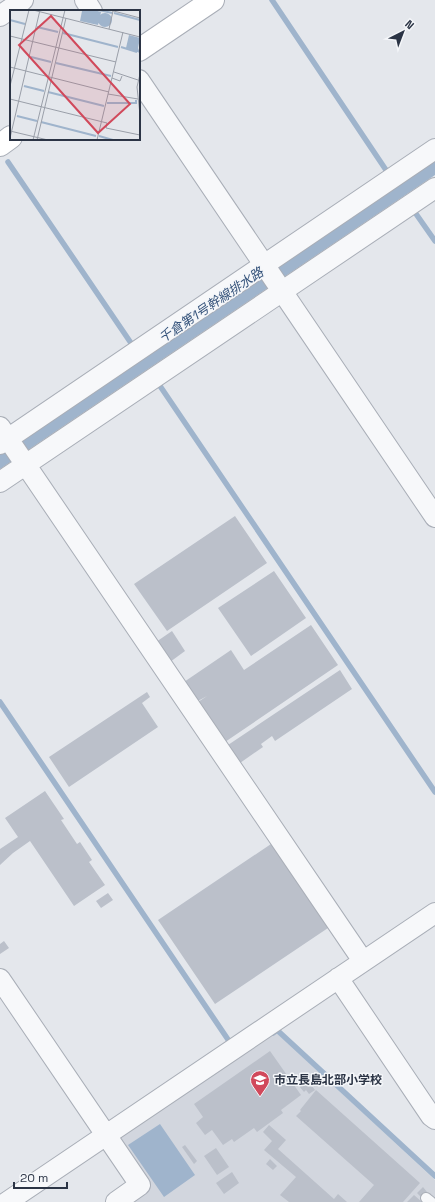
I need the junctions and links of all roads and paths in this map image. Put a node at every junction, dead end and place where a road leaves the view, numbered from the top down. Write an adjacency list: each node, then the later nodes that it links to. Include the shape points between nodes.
1 (23, 0): 5 (street)
2 (85, 0): 4 (street)
3 (214, 0): 6 (street)
4 (91, 10)
5 (0, 16)
6 (140, 49)
7 (140, 81): 12 (street)
8 (10, 138): 9 (street)
9 (0, 145)
10 (435, 149): 12 (street)
11 (435, 188): 13 (street)
12 (265, 266): 13 (street); 14 (street)
13 (281, 289): 15 (street); 17 (street)
14 (4, 438): 15 (street)
15 (24, 462): 16 (street); 19 (street)
16 (0, 482)
17 (435, 517)
18 (435, 913): 19 (street)
19 (363, 961): 20 (street)
20 (338, 978): 22 (street); 23 (street)
21 (0, 979): 23 (street)
22 (435, 1119)
23 (106, 1135): 24 (street); 25 (street, via 140,1185)
24 (7, 1202)
25 (116, 1202)

